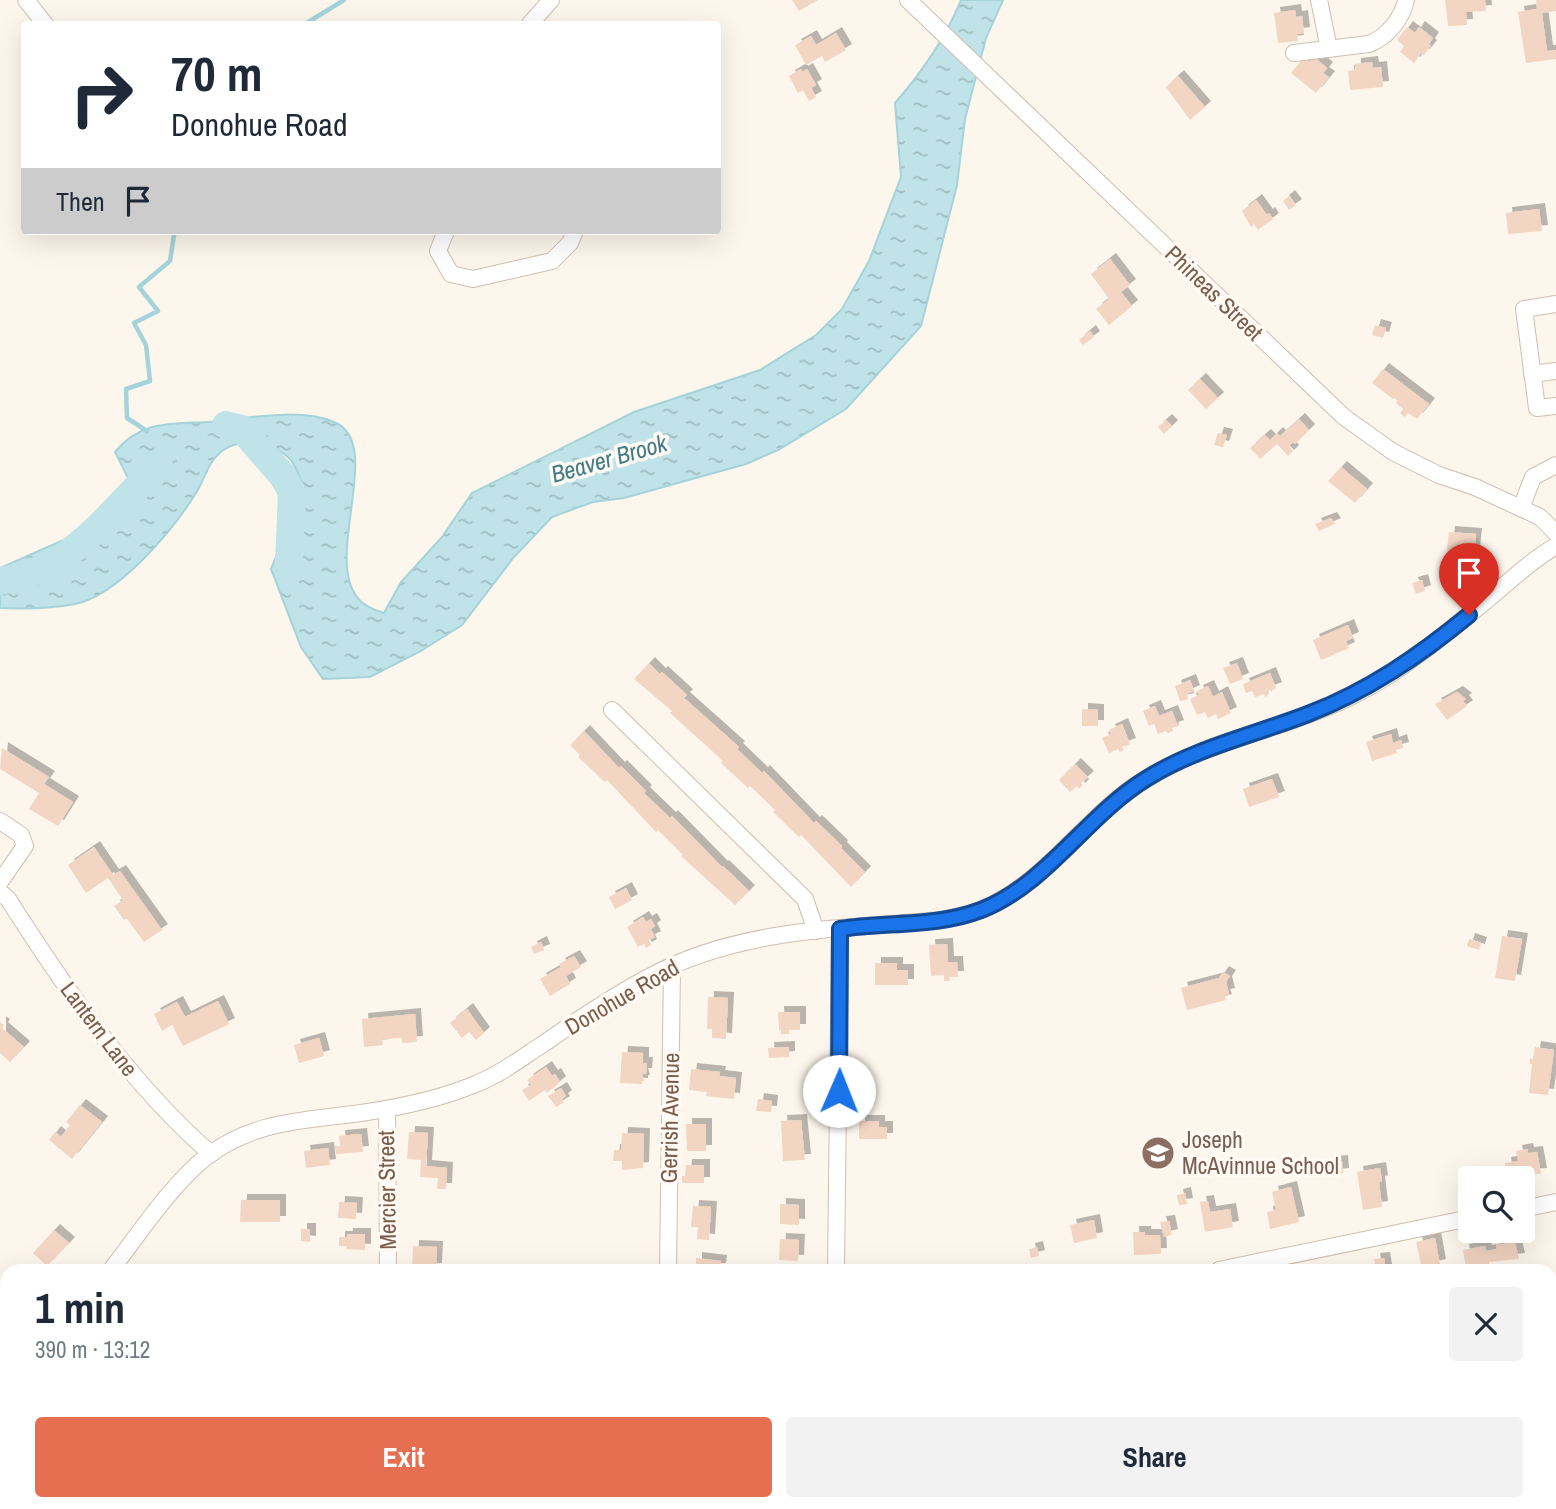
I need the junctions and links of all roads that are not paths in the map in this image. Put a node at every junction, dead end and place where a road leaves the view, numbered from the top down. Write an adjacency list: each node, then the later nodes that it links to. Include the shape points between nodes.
1 (26, 0): 6 (street)
2 (551, 0): 7 (street)
3 (1319, 0): 8 (street)
4 (1406, 0): 8 (street, via 1400,17 1378,40)
5 (912, 4): 17 (street, Phineas Street, via 1344,417 1393,452)
6 (43, 21)
7 (533, 21)
8 (1329, 48): 9 (street)
9 (1294, 53)
10 (444, 235): 11 (street, via 438,251 452,274 473,279 552,261)
11 (573, 235)
12 (1556, 304): 14 (street, via 1524,309)
13 (1556, 372): 14 (street)
14 (1532, 374): 15 (street, via 1537,408)
15 (1556, 406)
16 (1556, 465): 17 (street, via 1533,477)
17 (1521, 508): 18 (street, Phineas Street, via 1540,517)
18 (1556, 533)
19 (1556, 546): 24 (street, Donohue Road, via 1450,630 1368,687 1148,777 995,904 942,920)
20 (612, 710): 25 (street, via 805,899)
21 (0, 821): 22 (street, via 22,835 24,846)
22 (0, 882)
23 (0, 892): 28 (street, Lantern Lane, via 130,1072)
24 (840, 929): 25 (street, Donohue Road); 35 (street)
25 (816, 931): 26 (street, Donohue Road, via 726,945)
26 (672, 965): 27 (street, Donohue Road, via 481,1082 445,1096); 34 (street, Gerrish Avenue)
27 (387, 1109): 28 (street, Donohue Road, via 262,1128); 33 (street, Mercier Street)
28 (211, 1154): 32 (street, Donohue Road, via 172,1193)
29 (1556, 1202): 30 (street)
30 (1535, 1206)
31 (1458, 1220): 36 (street)
32 (116, 1264)
33 (388, 1264)
34 (668, 1264)
35 (836, 1264)
36 (1248, 1264)

